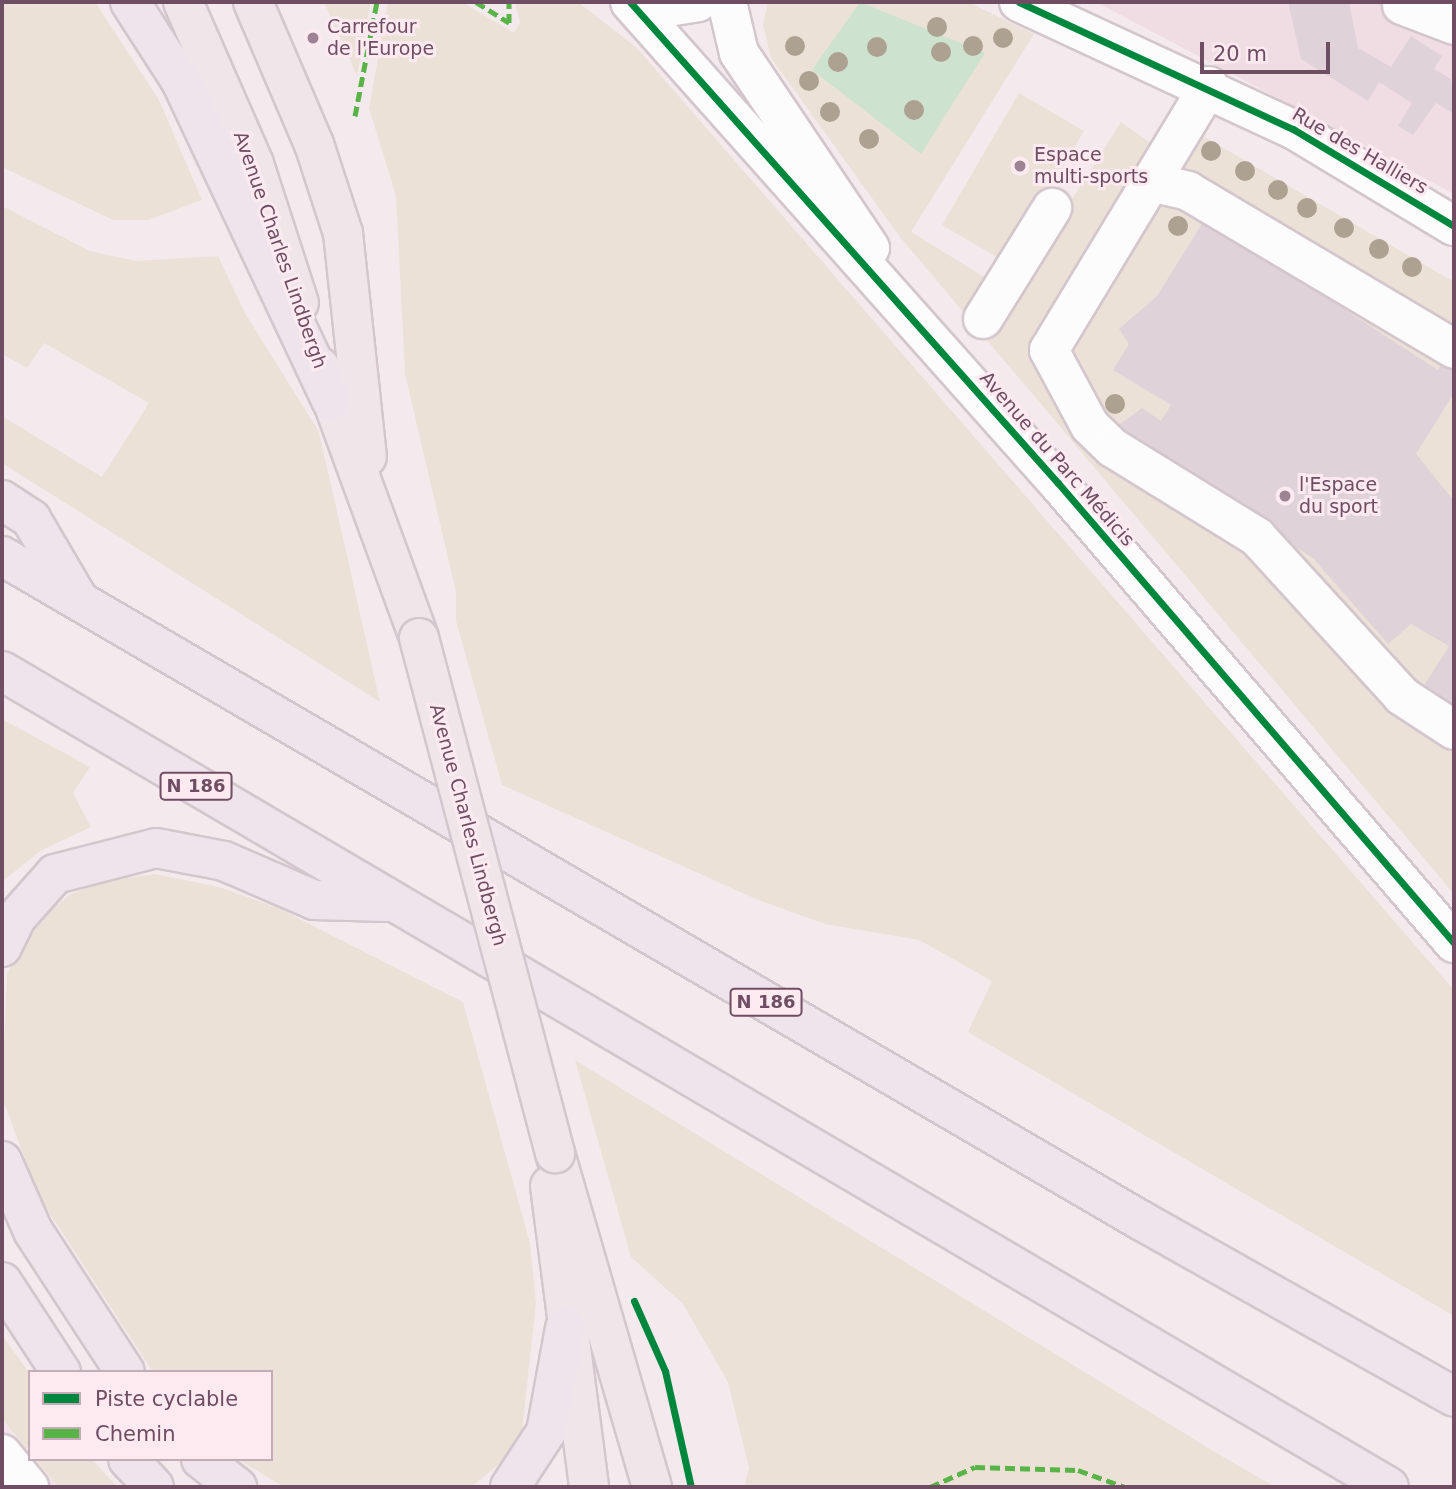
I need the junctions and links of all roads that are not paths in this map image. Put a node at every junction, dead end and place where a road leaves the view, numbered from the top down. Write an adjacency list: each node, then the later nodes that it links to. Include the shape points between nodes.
1 (130, 2): 18 (highway, via 181,81)
2 (183, 2): 18 (main road, Avenue Charles Lindbergh, via 254,164)
3 (253, 2): 20 (main road, Avenue Charles Lindbergh, via 314,144 343,233)
4 (630, 2): 16 (street, Avenue du Parc Médicis)
5 (641, 2): 6 (street, via 668,8)
6 (698, 2)
7 (727, 2): 16 (street, Avenue du Parc Médicis, via 740,53)
8 (1018, 2): 11 (street, Rue des Halliers)
9 (1402, 5): 10 (street)
10 (1454, 25)
11 (1209, 86): 12 (street); 14 (street, Rue des Halliers)
12 (1150, 182): 17 (street, via 1188,191); 24 (street, via 1049,350 1071,393 1113,448 1257,537 1402,696)
13 (1052, 208): 15 (street)
14 (1454, 226)
15 (983, 319)
16 (928, 334): 26 (street, Avenue du Parc Médicis)
17 (1454, 349)
18 (331, 400): 20 (main road, Avenue Charles Lindbergh)
19 (2, 499): 22 (highway, via 31,519)
20 (372, 500): 28 (main road, Avenue Charles Lindbergh, bridge, via 419,638)
21 (2, 556): 22 (highway, N 186)
22 (80, 602): 34 (highway, N 186)
23 (2, 671): 25 (highway, N 186)
24 (1454, 730)
25 (390, 902): 27 (highway, via 314,900 223,861 156,848 55,874 16,918); 44 (highway, N 186)
26 (1454, 943)
27 (2, 947)
28 (555, 1153): 31 (main road, Avenue Charles Lindbergh, via 548,1202); 43 (main road, Avenue Charles Lindbergh)
29 (2, 1161): 33 (highway, via 33,1231)
30 (2, 1282): 32 (highway)
31 (565, 1328): 41 (highway, via 546,1432); 42 (main road, Avenue Charles Lindbergh)
32 (60, 1370)
33 (124, 1370)
34 (1454, 1397)
35 (2, 1454): 38 (street)
36 (130, 1461): 39 (highway)
37 (204, 1461): 40 (highway)
38 (29, 1487)
39 (154, 1487)
40 (237, 1487)
41 (510, 1487)
42 (589, 1487)
43 (652, 1487)
44 (1389, 1487)

